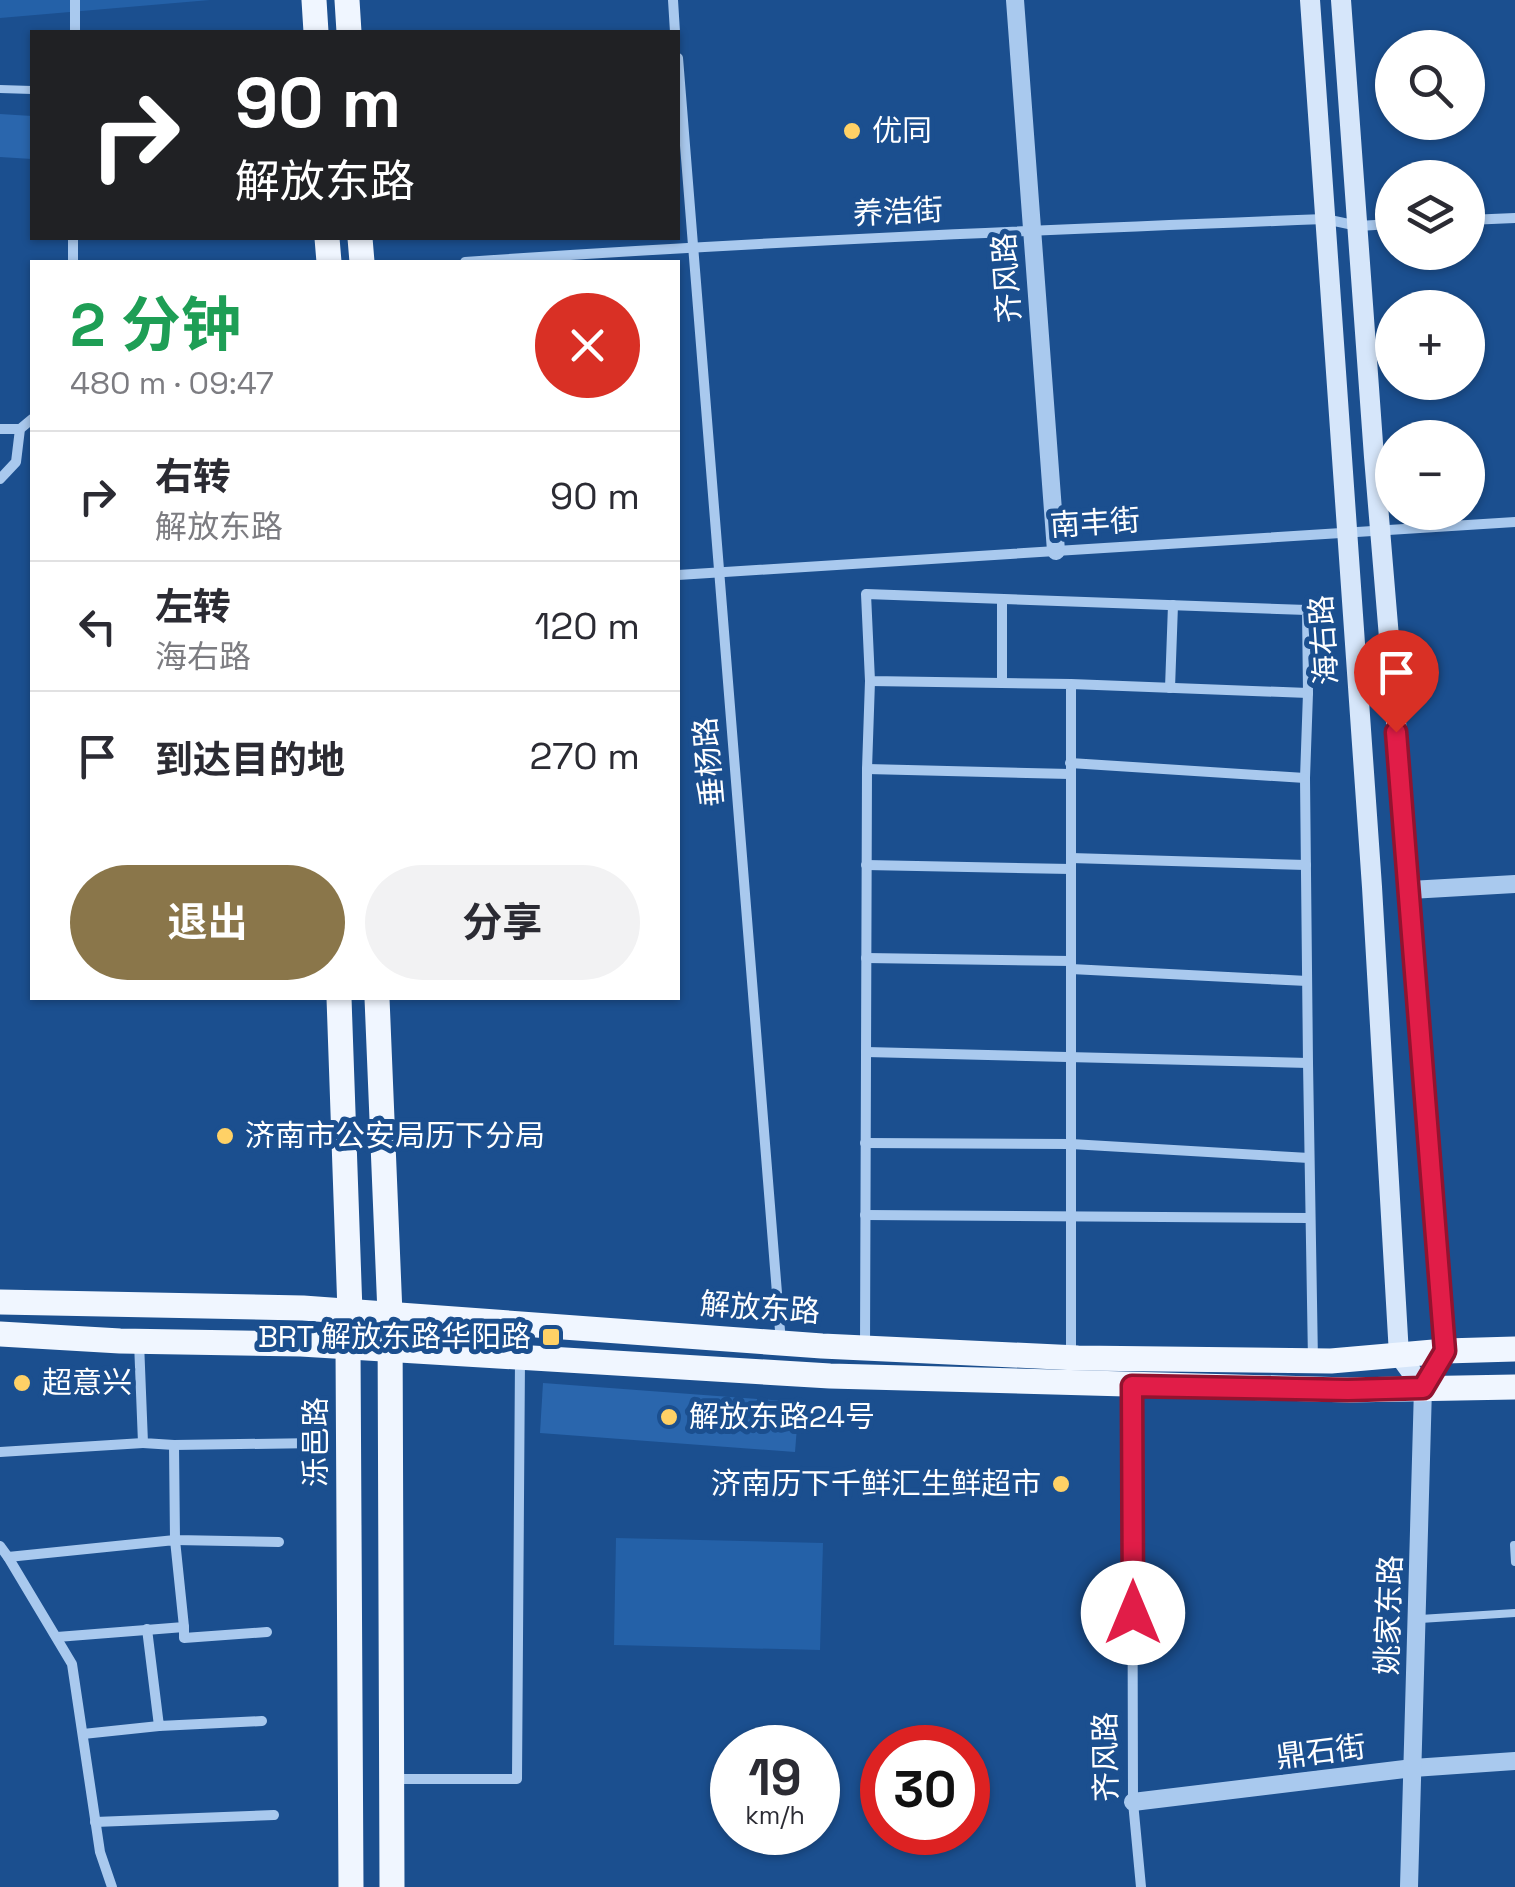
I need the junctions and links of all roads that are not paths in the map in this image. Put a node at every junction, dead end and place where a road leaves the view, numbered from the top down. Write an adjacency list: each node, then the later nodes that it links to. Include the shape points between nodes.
1 (75, 0): 8 (street)
2 (314, 0): 9 (main road)
3 (347, 0): 10 (main road)
4 (673, 0): 11 (street)
5 (1015, 0): 20 (street, 齐风路)
6 (1310, 0): 16 (main road, 海右路)
7 (1341, 0): 19 (main road)
8 (75, 30)
9 (316, 30)
10 (349, 30)
11 (676, 30)
12 (680, 85): 21 (street, 垂杨路)
13 (0, 88): 14 (lane)
14 (30, 90)
15 (1515, 218): 17 (street)
16 (1325, 219): 19 (street, 养浩街); 20 (street, 养浩街); 31 (main road, 海右路)
17 (1485, 219)
18 (1375, 225): 19 (street, 养浩街)
19 (1358, 226): 26 (main road)
20 (1031, 230): 21 (street, 养浩街); 32 (street, 齐风路)
21 (692, 246): 22 (street, 养浩街); 33 (street, 垂杨路)
22 (493, 260)
23 (30, 421): 24 (street)
24 (20, 429): 25 (street); 27 (street, via 16,462)
25 (0, 430)
26 (1375, 461)
27 (0, 480)
28 (1515, 522): 29 (street, 南丰街)
29 (1485, 524)
30 (1380, 530): 31 (street, 南丰街); 49 (main road)
31 (1346, 532): 32 (street, 南丰街); 75 (main road, 海右路)
32 (1056, 551): 33 (street, 南丰街)
33 (718, 572): 34 (street, 南丰街); 69 (street, 垂杨路)
34 (680, 575)
35 (1002, 599): 36 (street); 37 (street, via 866,594); 38 (street)
36 (1174, 605): 40 (street); 41 (street, via 1307,610)
37 (870, 680): 38 (street); 43 (street)
38 (1002, 683): 39 (street)
39 (1071, 684): 40 (street); 42 (street)
40 (1170, 688): 41 (street)
41 (1308, 693): 44 (street)
42 (1070, 768): 43 (street); 44 (street); 46 (street)
43 (866, 769): 45 (street)
44 (1305, 778): 47 (street)
45 (866, 864): 46 (street); 50 (street)
46 (1071, 864): 47 (street); 51 (street)
47 (1306, 865): 52 (street)
48 (1515, 884): 49 (street)
49 (1410, 890): 74 (main road)
50 (866, 958): 51 (street); 55 (street)
51 (1071, 965): 52 (street); 56 (street)
52 (1307, 981): 57 (street)
53 (339, 1000): 65 (main road, 泺邑路)
54 (377, 1000): 66 (main road)
55 (866, 1052): 56 (street); 58 (street)
56 (1071, 1056): 57 (street); 59 (street)
57 (1308, 1063): 60 (street)
58 (866, 1143): 59 (street); 61 (street)
59 (1071, 1144): 60 (street); 62 (street)
60 (1308, 1158): 63 (street)
61 (865, 1215): 62 (street); 71 (street)
62 (1071, 1216): 63 (street); 77 (street)
63 (1309, 1218): 78 (street)
64 (0, 1302): 65 (main road, 解放东路)
65 (350, 1312): 66 (main road, 解放东路); 70 (main road, 泺邑路)
66 (390, 1314): 69 (main road, 解放东路); 73 (main road)
67 (0, 1334): 68 (main road)
68 (139, 1341): 70 (main road); 82 (street)
69 (781, 1342): 71 (main road, 解放东路)
70 (348, 1346): 73 (main road); 108 (main road, 泺邑路)
71 (865, 1348): 77 (main road, 解放东路)
72 (1515, 1349): 74 (main road, 解放东路)
73 (390, 1350): 76 (main road); 103 (main road)
74 (1445, 1351): 75 (main road, 解放东路); 81 (street, 姚家东路)
75 (1399, 1355): 78 (main road, 解放东路); 81 (main road)
76 (520, 1358): 79 (main road); 103 (street, via 517,1780)
77 (1071, 1358): 78 (main road, 解放东路)
78 (1313, 1361)
79 (1132, 1386): 81 (main road); 104 (street, 齐风路)
80 (1515, 1387): 81 (main road)
81 (1423, 1388): 93 (street, 姚家东路)
82 (143, 1442): 84 (street); 85 (street)
83 (318, 1442): 84 (street)
84 (174, 1444): 86 (street)
85 (0, 1452)
86 (175, 1540): 87 (street); 90 (street); 94 (street)
87 (278, 1542)
88 (1514, 1545): 91 (lane)
89 (0, 1546): 90 (street)
90 (8, 1556): 97 (street)
91 (1515, 1562)
92 (1515, 1613): 93 (lane)
93 (1416, 1619): 102 (street, 姚家东路)
94 (184, 1627): 95 (street); 96 (street, via 184,1638)
95 (147, 1628): 97 (street); 99 (street)
96 (267, 1632)
97 (56, 1637): 100 (street, via 72,1664)
98 (262, 1721): 99 (street)
99 (160, 1726): 100 (street)
100 (83, 1734): 106 (street)
101 (1515, 1761): 102 (street, 鼎石街)
102 (1412, 1768): 104 (street, 鼎石街); 111 (street, 姚家东路)
103 (391, 1779): 109 (main road)
104 (1133, 1802): 110 (street, 齐风路)
105 (274, 1815): 106 (street)
106 (96, 1822): 107 (street)
107 (112, 1887)
108 (352, 1887)
109 (392, 1887)
110 (1141, 1887)
111 (1409, 1887)

